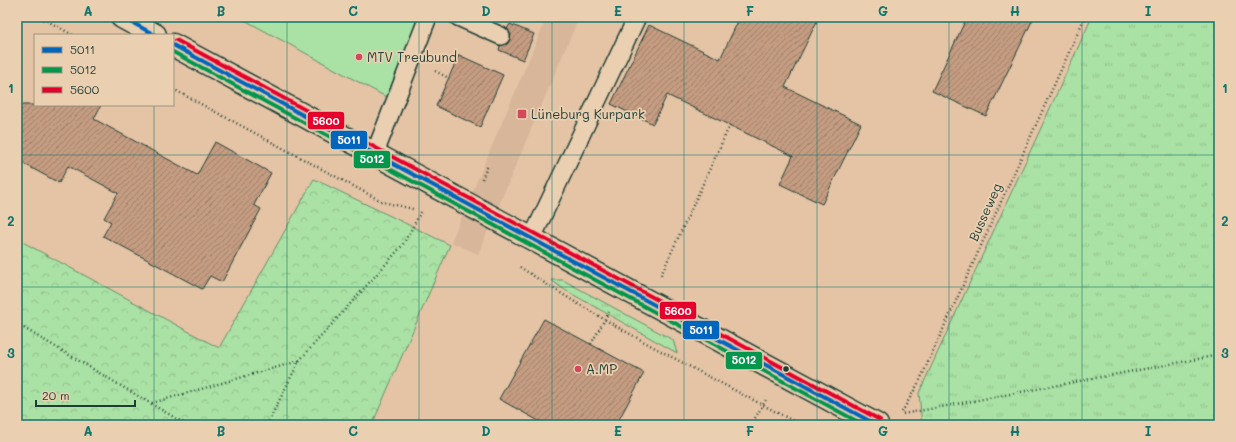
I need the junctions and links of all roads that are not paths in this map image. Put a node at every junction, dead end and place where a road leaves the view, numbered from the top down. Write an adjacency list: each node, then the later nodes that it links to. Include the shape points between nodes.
1 (122, 17): 5 (street)
2 (428, 17): 8 (lane)
3 (458, 17): 6 (lane)
4 (637, 17): 9 (lane)
5 (153, 34)
6 (501, 36)
7 (174, 46): 8 (street)
8 (375, 153): 9 (street)
9 (532, 238): 10 (street)
10 (877, 425)

